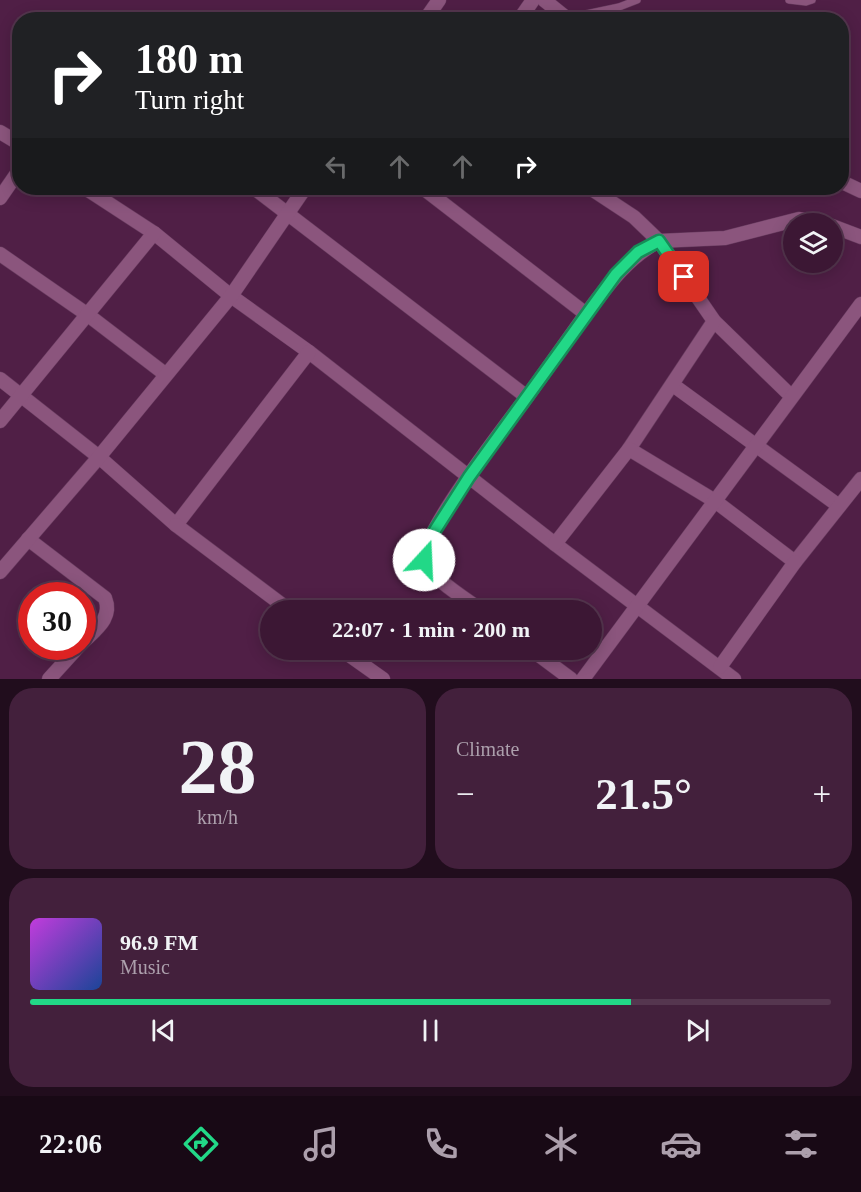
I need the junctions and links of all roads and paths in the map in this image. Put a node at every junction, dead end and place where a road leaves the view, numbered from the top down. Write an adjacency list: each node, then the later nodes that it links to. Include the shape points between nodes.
1 (544, 0): 5 (street)
2 (637, 0): 6 (lane)
3 (789, 0): 4 (lane)
4 (812, 0)
5 (559, 12)
6 (598, 12)
7 (12, 181): 13 (street)
8 (96, 195): 17 (street)
9 (263, 195): 14 (street)
10 (300, 195): 14 (street)
11 (433, 195): 23 (street)
12 (601, 195): 19 (street, via 634,217)
13 (0, 198)
14 (287, 214): 21 (street); 32 (street)
15 (783, 223): 19 (street, via 725,238)
16 (843, 230): 18 (street)
17 (154, 233): 21 (street); 24 (street)
18 (861, 237)
19 (659, 241): 23 (street, via 638,252); 25 (street)
20 (0, 254): 24 (street)
21 (231, 296): 26 (street); 27 (street)
22 (861, 304): 31 (street)
23 (586, 314): 32 (street)
24 (88, 315): 27 (street); 30 (street)
25 (714, 321): 29 (street); 31 (street)
26 (309, 352): 37 (street); 41 (street)
27 (165, 374): 36 (street)
28 (0, 379): 30 (street)
29 (673, 385): 34 (street); 35 (street)
30 (22, 395): 33 (street); 36 (street)
31 (791, 396): 34 (street)
32 (527, 397): 37 (street)
33 (0, 421)
34 (756, 444): 39 (street); 40 (street)
35 (629, 449): 39 (street); 43 (street)
36 (99, 458): 41 (street); 42 (street)
37 (469, 477): 43 (street); 49 (street, via 425,546 424,560 429,571)
38 (861, 478): 40 (street)
39 (715, 501): 44 (street); 50 (street)
40 (839, 506): 44 (street)
41 (176, 525): 48 (street)
42 (28, 539): 45 (street); 46 (street)
43 (555, 544): 50 (street)
44 (795, 562): 55 (street)
45 (0, 572)
46 (84, 582)
47 (96, 591): 51 (street, via 109,608 107,617)
48 (276, 600)
49 (468, 600)
50 (638, 605): 55 (street); 59 (street)
51 (96, 628)
52 (66, 660): 56 (street)
53 (356, 660): 57 (street)
54 (545, 660): 58 (street)
55 (720, 667): 60 (street)
56 (49, 679)
57 (383, 679)
58 (571, 679)
59 (583, 679)
60 (734, 679)

